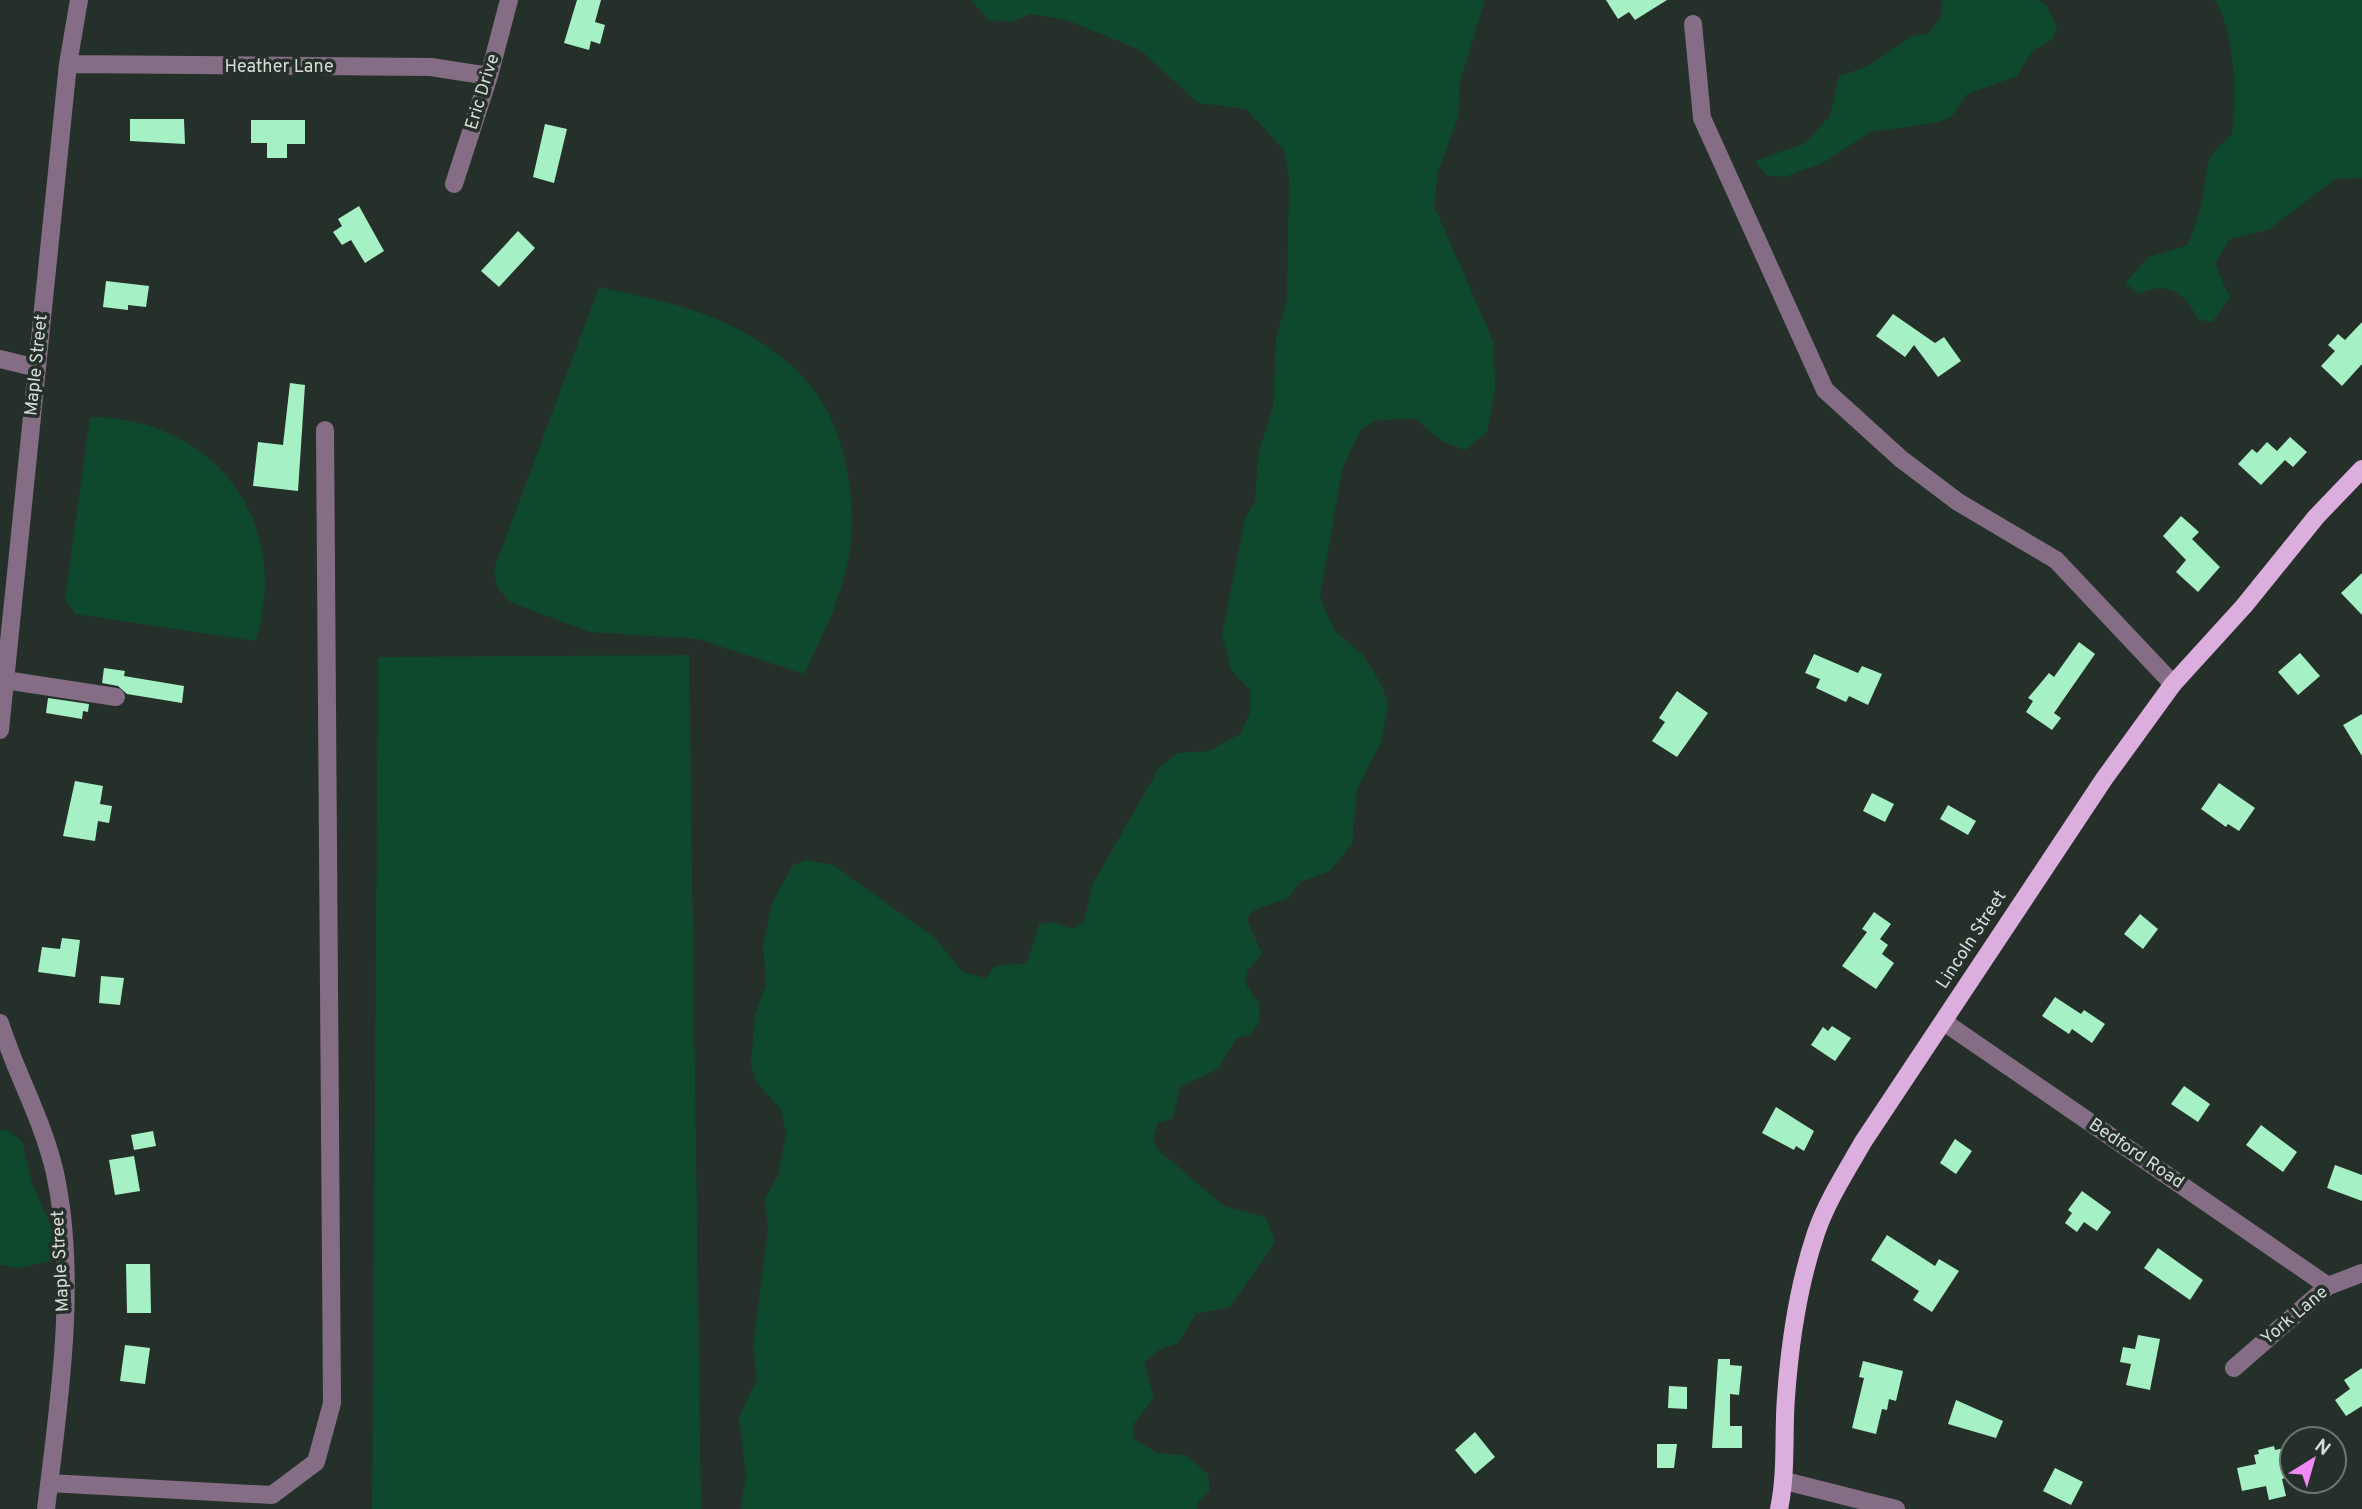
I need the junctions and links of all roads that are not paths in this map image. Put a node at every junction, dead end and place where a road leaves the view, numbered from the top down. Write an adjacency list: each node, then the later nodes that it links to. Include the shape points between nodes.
1 (79, 0): 4 (street, Maple Street)
2 (509, 0): 5 (street, Eric Drive)
3 (1693, 24): 12 (street, via 1702,118 1825,390 1901,459 1958,502 2056,560)
4 (68, 64): 5 (street, Heather Lane, via 431,67); 8 (street, Maple Street)
5 (489, 76): 6 (street, Eric Drive)
6 (454, 184)
7 (0, 359): 8 (street)
8 (37, 368): 11 (street, Maple Street)
9 (325, 430): 20 (street, via 332,1403 316,1462 272,1494)
10 (2362, 469): 12 (main road, Lincoln Street)
11 (5, 680): 13 (street); 14 (street, Maple Street)
12 (2173, 684): 15 (main road, Lincoln Street, via 2104,779)
13 (116, 697)
14 (0, 730)
15 (1944, 1022): 18 (street, Bedford Road); 21 (main road, Lincoln Street, via 1863,1142 1817,1231 1794,1325 1786,1398)
16 (0, 1023): 20 (street, Maple Street, via 44,1131 57,1188 65,1306)
17 (2362, 1273): 18 (street, York Lane)
18 (2328, 1286): 19 (street, York Lane)
19 (2234, 1368)
20 (49, 1482): 22 (street, Maple Street)
21 (1785, 1482): 23 (main road, Lincoln Street); 24 (street)
22 (46, 1509)
23 (1779, 1509)
24 (1896, 1509)

